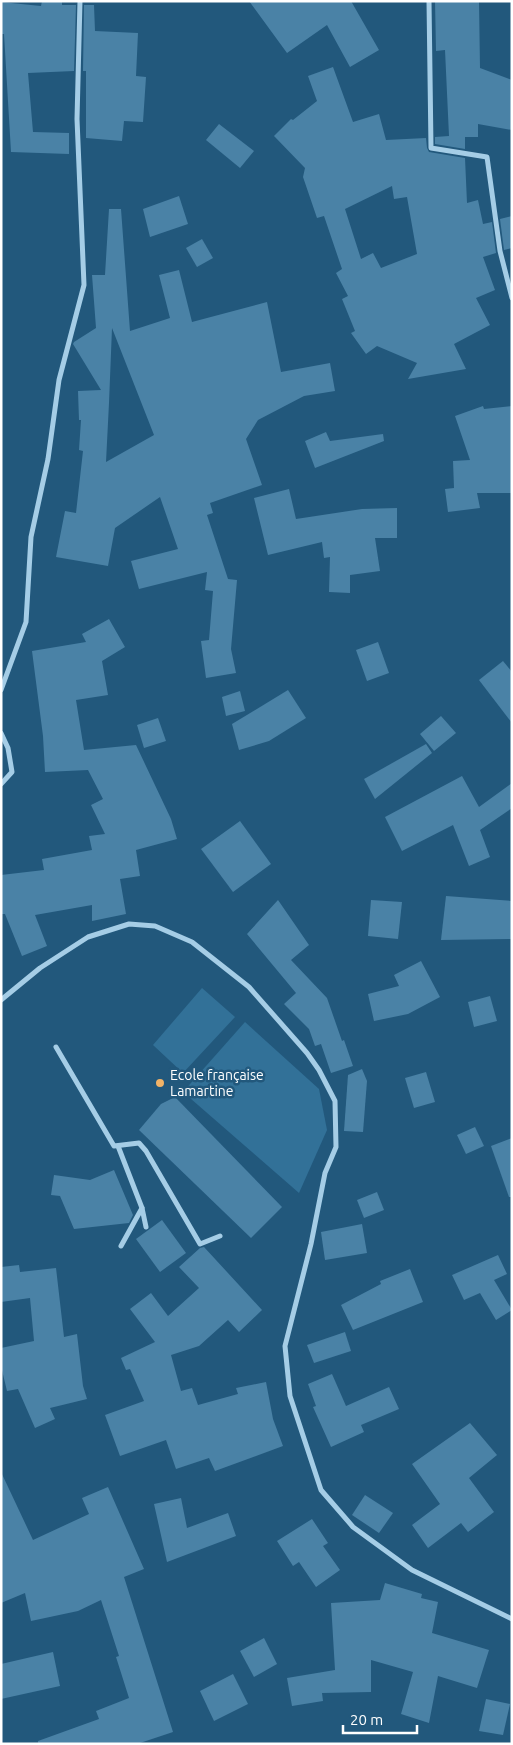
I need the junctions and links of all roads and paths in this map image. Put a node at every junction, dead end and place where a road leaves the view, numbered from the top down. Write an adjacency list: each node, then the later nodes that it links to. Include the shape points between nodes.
1 (80, 1): 4 (street, via 77,119 84,285 59,380 48,459 31,537 26,622)
2 (429, 1): 3 (street, via 431,148 488,157 500,251)
3 (512, 298)
4 (1, 690)
5 (1, 733): 6 (street, via 8,748 12,772)
6 (1, 784)
7 (1, 1000): 14 (street, via 40,968 88,937 129,924 155,926 192,942 249,987 307,1053 335,1101 336,1147 325,1173 285,1346 290,1396 321,1490 353,1527 412,1570)
8 (56, 1047): 9 (street, via 114,1146)
9 (118, 1146): 10 (street); 12 (street, via 139,1143 146,1151 200,1244)
10 (142, 1208): 11 (street); 13 (street)
11 (146, 1227)
12 (220, 1236)
13 (121, 1246)
14 (512, 1619)

